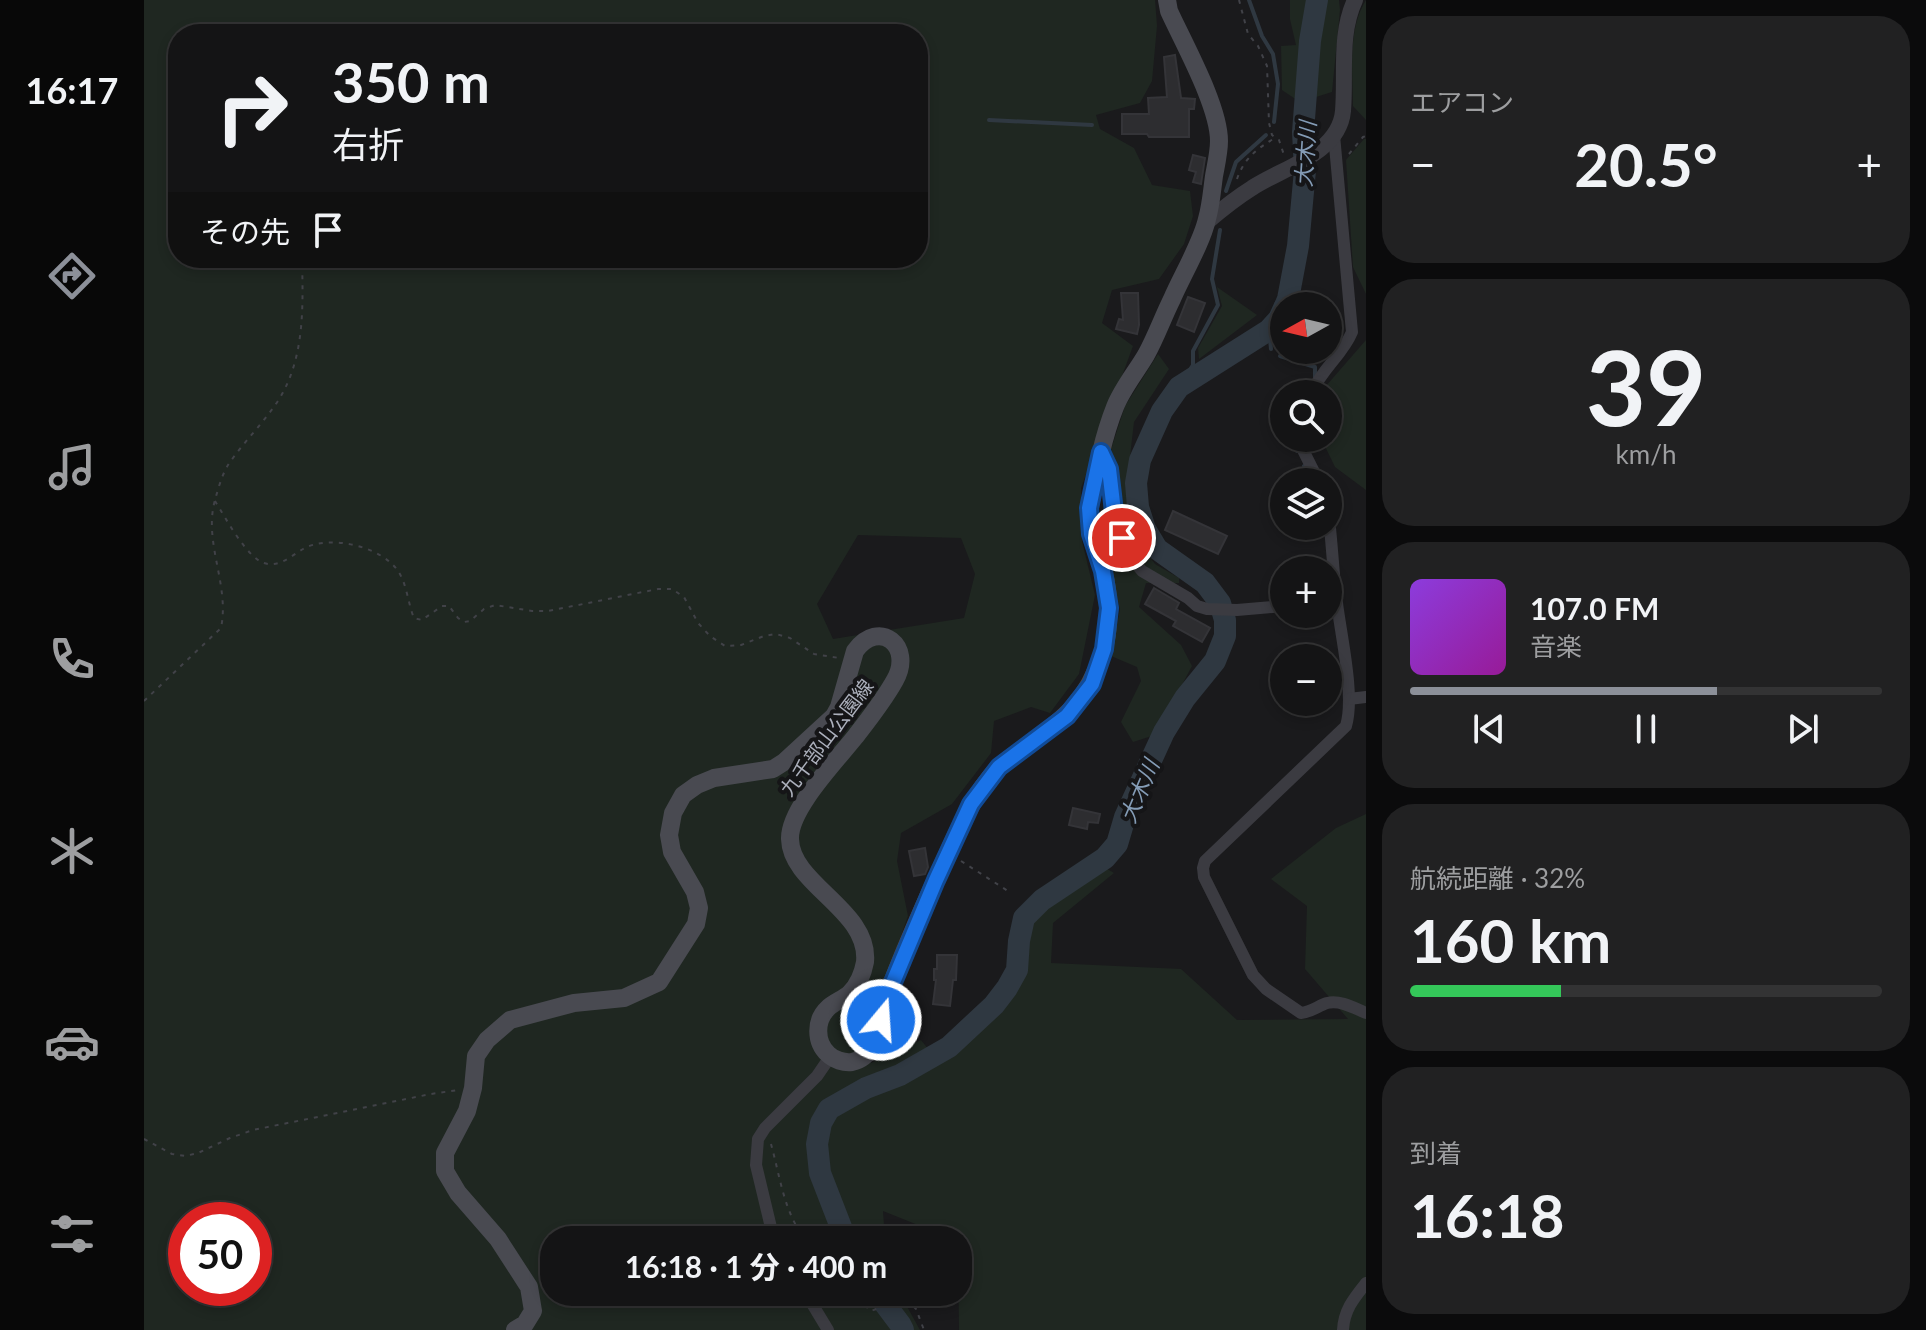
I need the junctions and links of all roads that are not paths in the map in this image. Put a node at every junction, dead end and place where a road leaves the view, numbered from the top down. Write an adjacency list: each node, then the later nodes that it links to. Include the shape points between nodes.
1 (1167, 0): 4 (main road, via 1215,115 1219,140)
2 (1355, 0): 3 (street, via 1345,37 1342,115)
3 (1334, 135): 4 (street, via 1317,152); 5 (street, via 1352,332)
4 (1207, 222): 6 (main road, via 1148,352 1116,405)
5 (1319, 380)
6 (1101, 452): 7 (street, via 1109,469 1115,520 1129,555 1142,571 1207,609); 12 (main road, via 1089,508 1109,608 1104,649 1092,684 1067,716 999,767 971,804 886,999 875,1041 867,1055 853,1062)
7 (1270, 607)
8 (1337, 628): 10 (street)
9 (1366, 697): 10 (street)
10 (1349, 699): 11 (street, via 1342,732 1203,868 1253,975 1266,989 1301,1013 1327,1003 1344,1003)
11 (1366, 1013)
12 (830, 1057): 13 (street, via 758,1139 756,1165); 16 (main road, 九千部山公園線, via 820,1045 820,1017 861,978 863,941 793,855 790,838 793,818 883,699 901,666 895,643 877,636 859,644 834,716 784,762 773,769 714,778 683,795 669,835 699,908 696,924 659,982 624,998 574,1003 510,1020 476,1056 467,1111 445,1153 445,1171 529,1287 533,1311)
13 (771, 1226)
14 (1366, 1283): 18 (street, via 1350,1303)
15 (813, 1306): 17 (street)
16 (515, 1330)
17 (828, 1330)
18 (1343, 1330)

